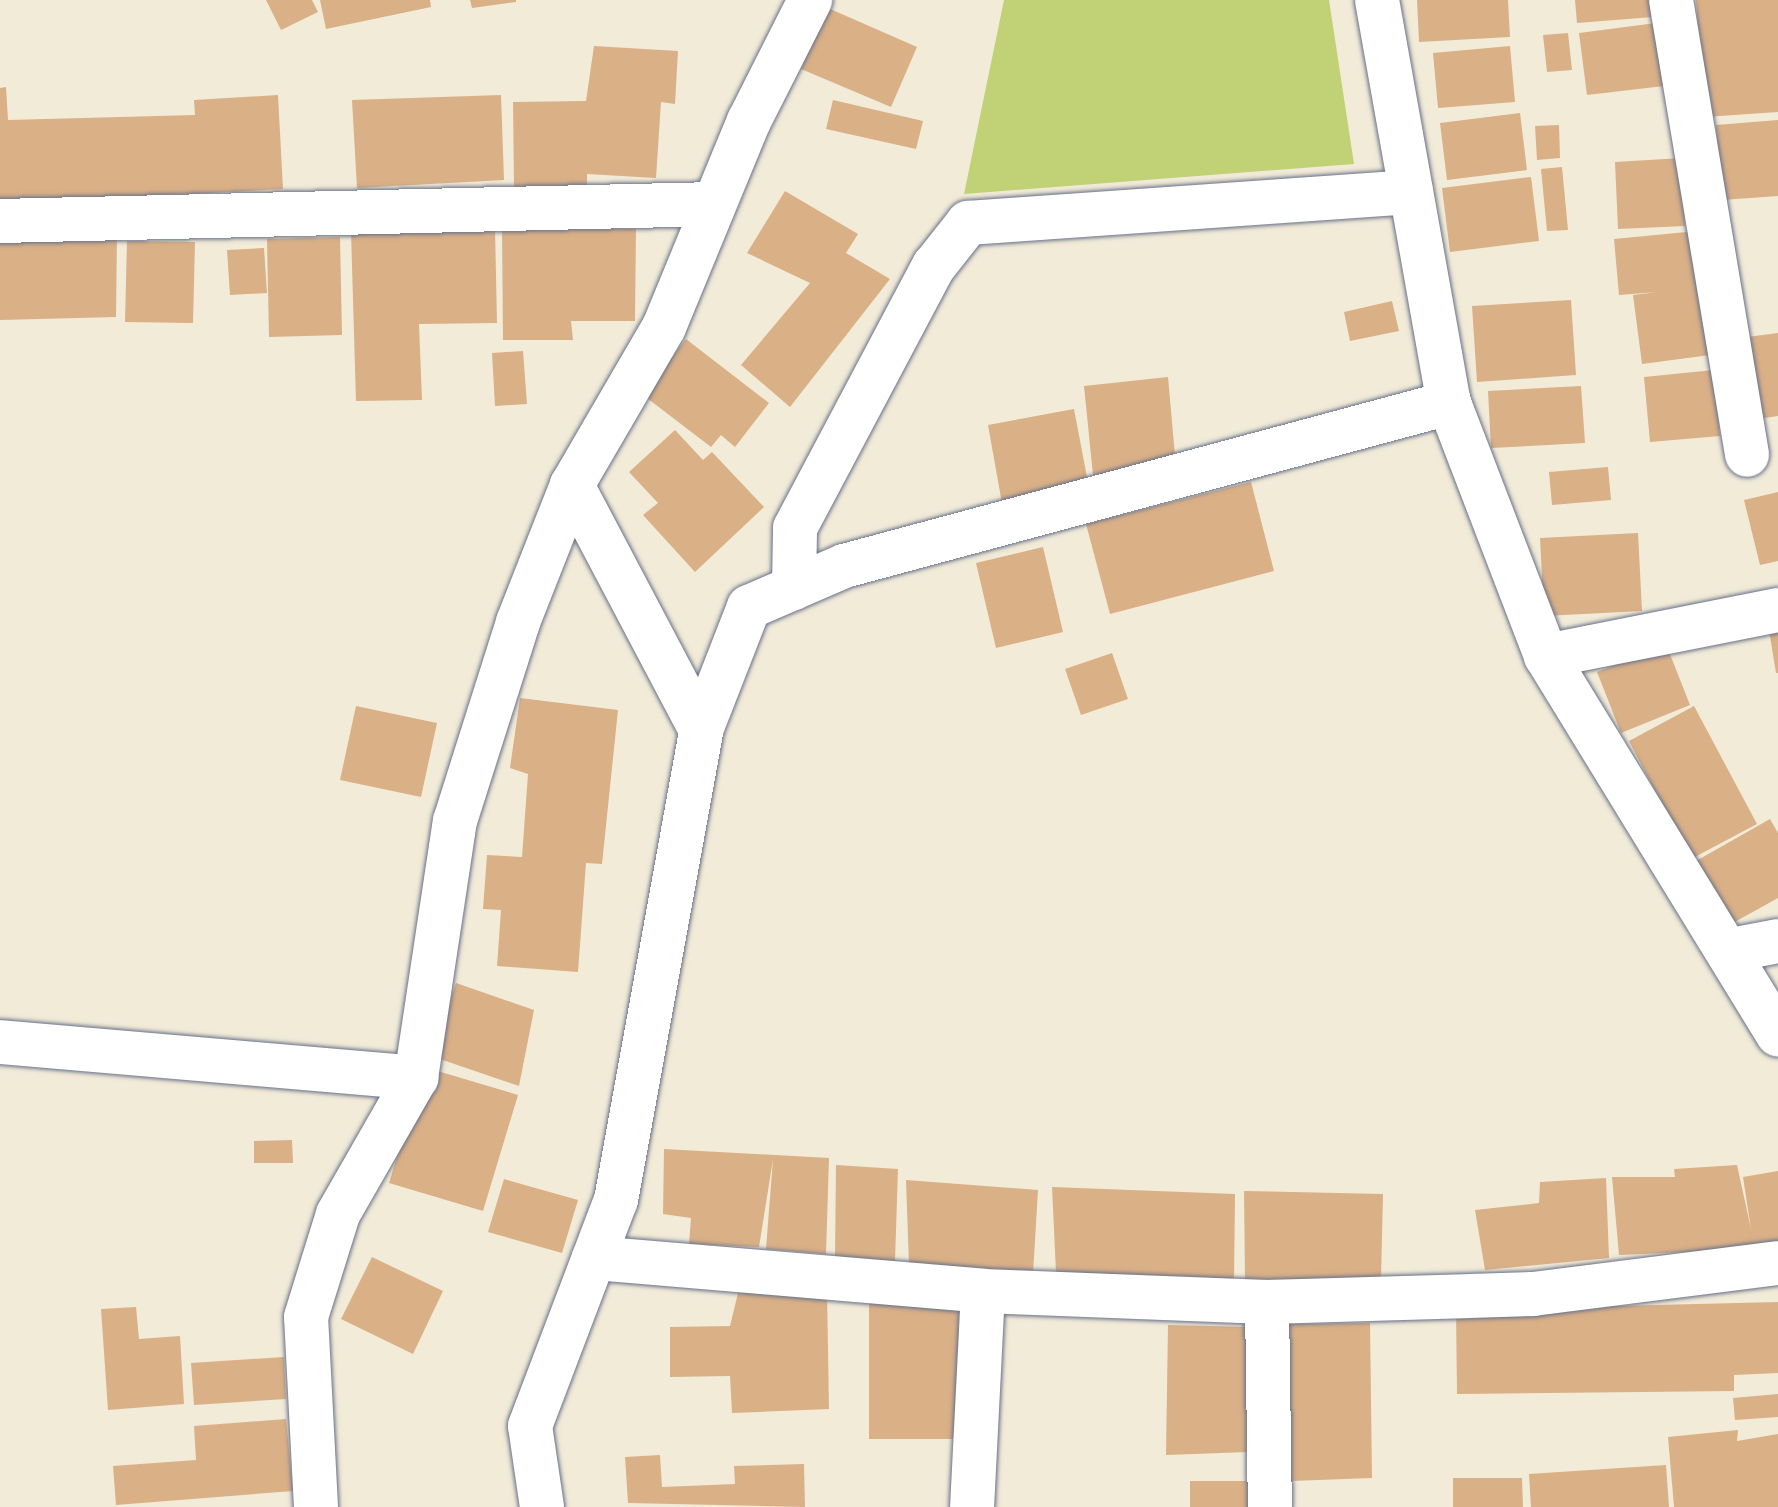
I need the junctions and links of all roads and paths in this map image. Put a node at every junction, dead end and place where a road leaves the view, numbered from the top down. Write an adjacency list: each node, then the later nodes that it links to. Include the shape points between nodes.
1 (810, 0): 5 (street)
2 (1377, 0): 4 (street)
3 (1671, 0): 8 (street)
4 (1411, 192): 7 (street); 10 (street, via 968,223 934,266 795,528)
5 (714, 204): 6 (street); 9 (street, via 664,327)
6 (0, 221)
7 (1449, 403): 10 (street, via 844,566); 12 (street)
8 (1747, 455)
9 (572, 485): 13 (street); 18 (street, via 518,622 455,821)
10 (794, 588): 13 (street, via 749,607)
11 (1778, 610): 12 (street)
12 (1546, 656): 15 (street)
13 (701, 730): 19 (street, via 616,1200)
14 (1778, 941): 15 (street)
15 (1731, 950): 16 (street)
16 (1778, 1035)
17 (0, 1042): 18 (street)
18 (416, 1078): 23 (street, via 338,1214 306,1317)
19 (594, 1258): 21 (street); 24 (street, via 530,1426)
20 (1778, 1263): 22 (street, via 1533,1294)
21 (983, 1291): 22 (street); 25 (street)
22 (1267, 1302): 26 (street)
23 (316, 1507)
24 (542, 1507)
25 (972, 1507)
26 (1270, 1507)

